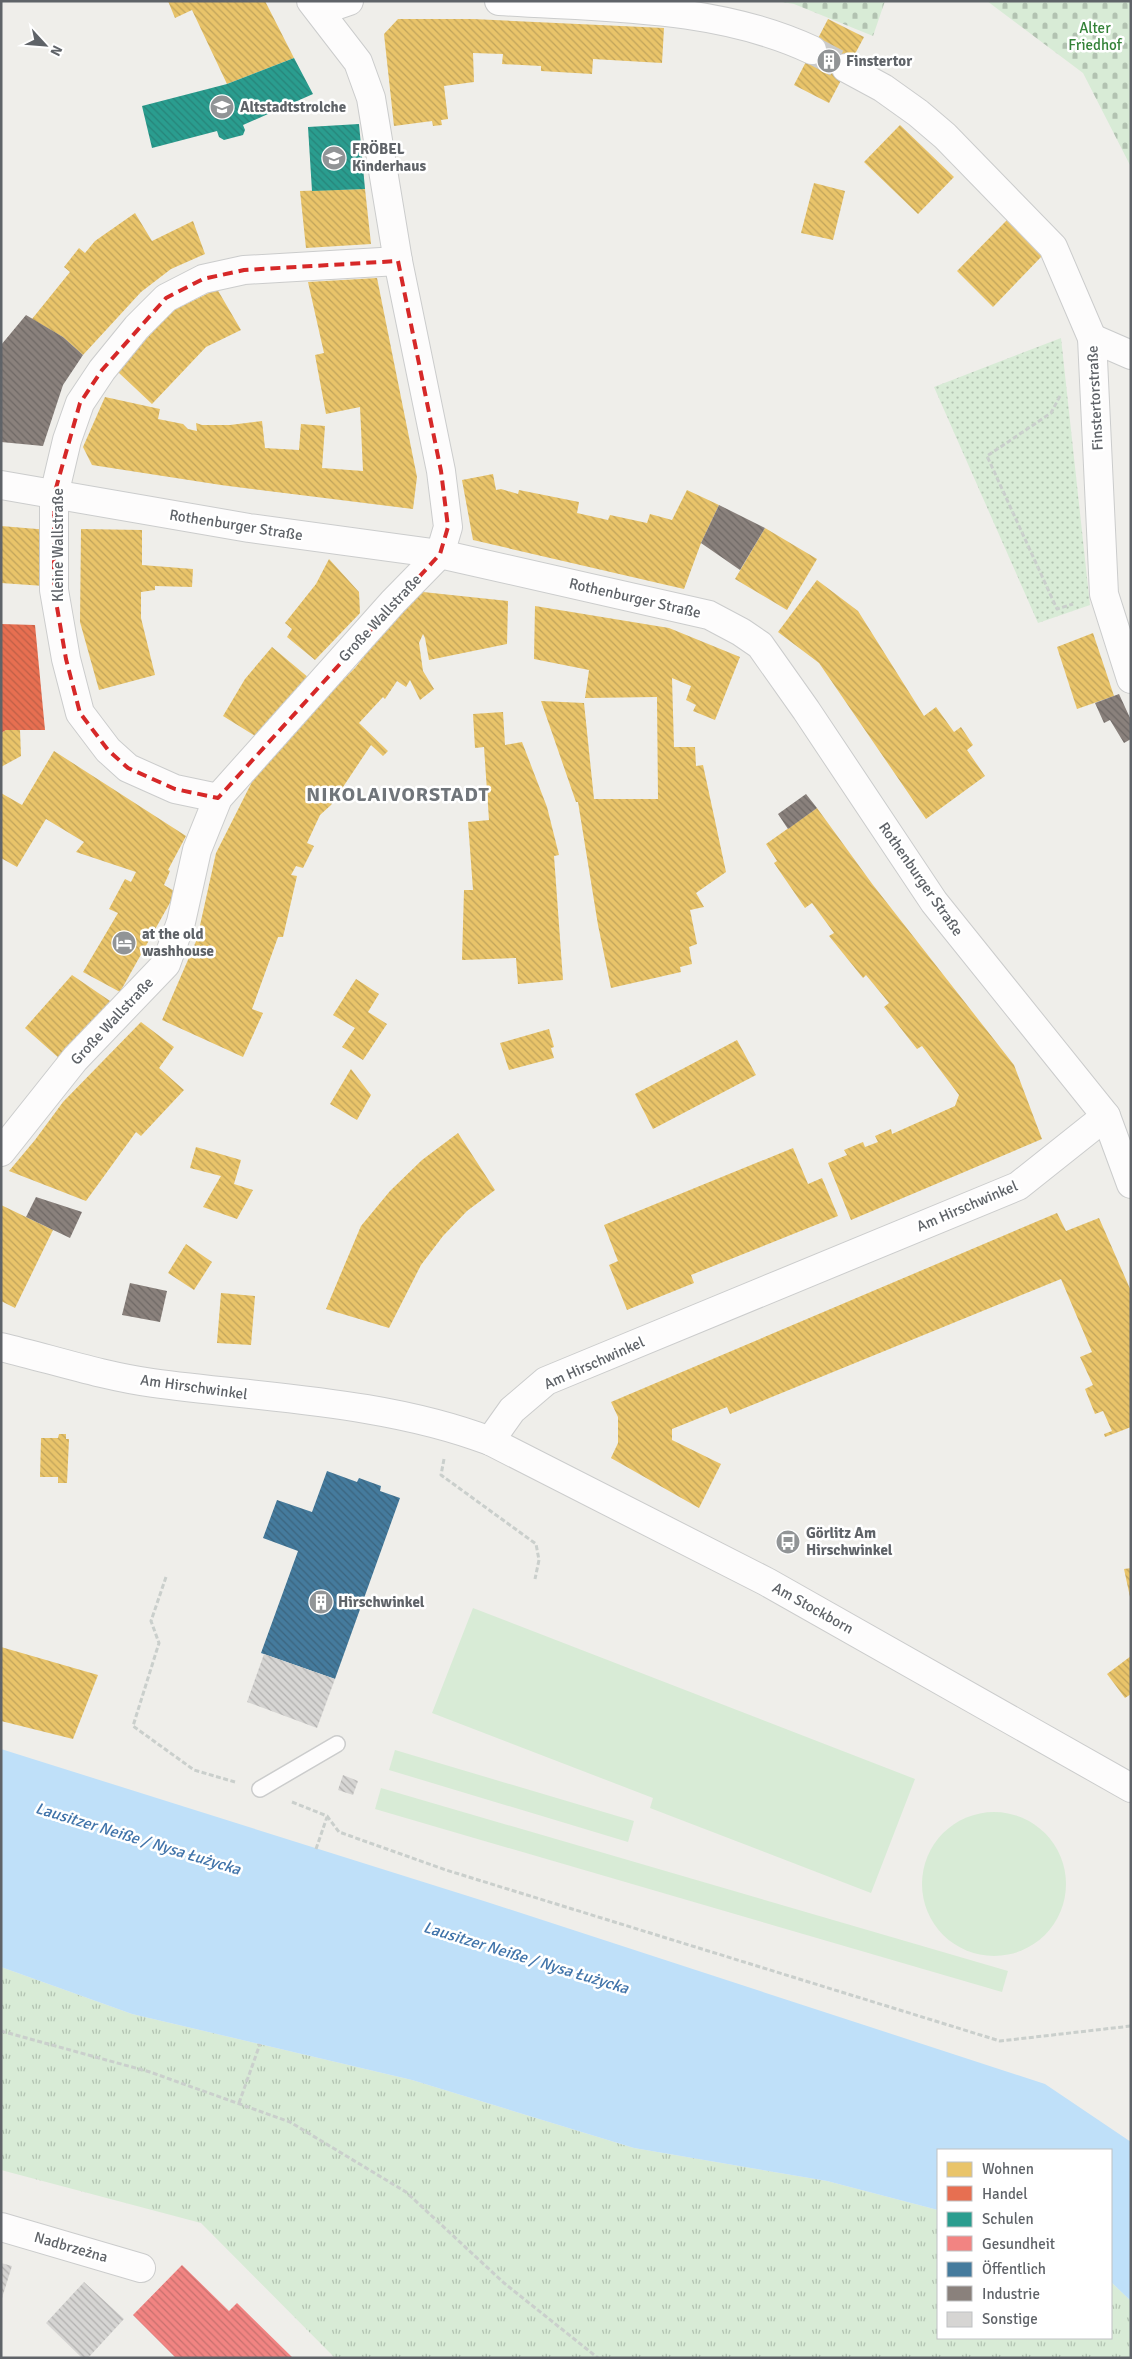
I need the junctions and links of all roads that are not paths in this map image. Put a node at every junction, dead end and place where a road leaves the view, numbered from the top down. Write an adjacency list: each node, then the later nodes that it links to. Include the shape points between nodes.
1 (349, 1): 3 (street)
2 (500, 1): 4 (street, via 685,14 759,29)
3 (316, 6): 6 (street, Große Wallstraße, via 358,62 371,98)
4 (812, 50)
5 (846, 68): 7 (street, Finstertorstraße, via 882,88 946,136 1053,247)
6 (398, 261): 10 (street, Kleine Wallstraße, via 244,270 203,279 166,298 137,327 80,403); 11 (street, Große Wallstraße, via 441,471 448,527)
7 (1092, 338): 8 (street); 12 (street, Finstertorstraße, via 1104,594)
8 (1131, 355)
9 (1, 485): 10 (street, Rothenburger Straße)
10 (54, 495): 11 (street, Rothenburger Straße, via 249,528); 13 (street, Kleine Wallstraße, via 54,590 66,659 80,712 108,750 128,768 175,789)
11 (440, 554): 13 (street, Große Wallstraße); 14 (street, Rothenburger Straße, via 709,614 760,646 934,902)
12 (1131, 679)
13 (218, 798): 15 (street, Große Wallstraße, via 196,850 181,922 166,964 75,1059)
14 (1106, 1116): 16 (street, Rothenburger Straße); 18 (street, Am Hirschwinkel, via 1018,1186 546,1381 512,1410)
15 (1, 1152)
16 (1131, 1184)
17 (1, 1347): 18 (street, Am Hirschwinkel, via 150,1382 381,1412 452,1426)
18 (490, 1441): 20 (street, Am Stockborn, via 766,1582)
19 (337, 1744): 21 (lane)
20 (1131, 1788)
21 (260, 1790)
22 (1, 2227): 23 (street, Nadbrzeżna)
23 (141, 2268)

